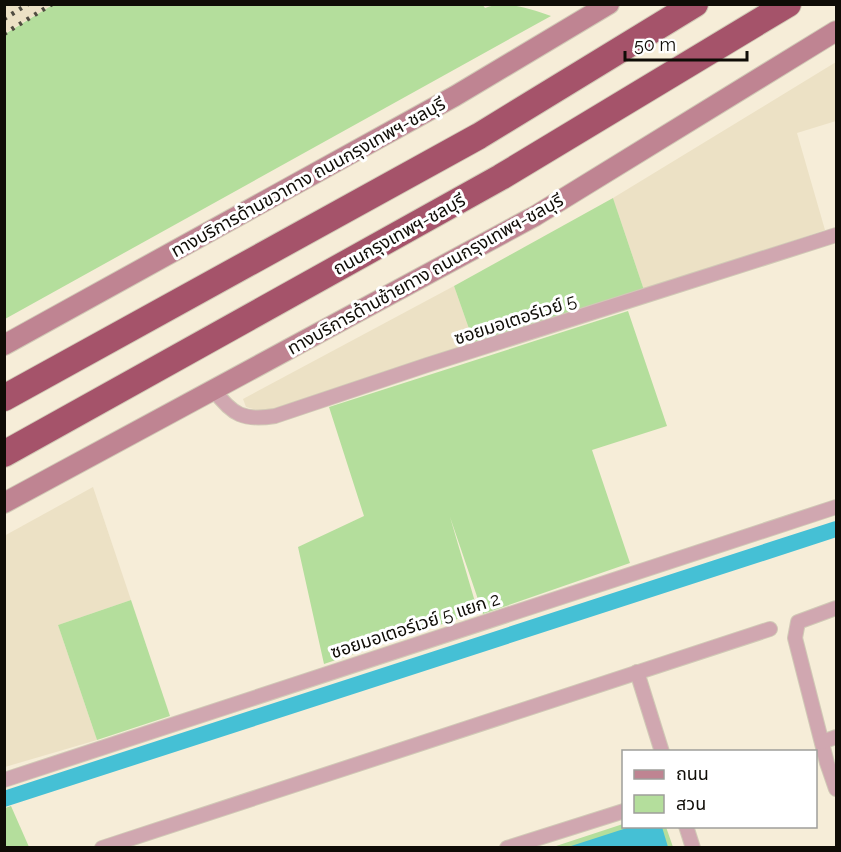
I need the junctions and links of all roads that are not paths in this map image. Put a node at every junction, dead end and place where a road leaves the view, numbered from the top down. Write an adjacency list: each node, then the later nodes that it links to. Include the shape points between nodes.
1 (609, 4): 6 (main road, ทางบริการด้านขวาทาง ถนนกรุงเทพฯ-ชลบุรี, via 455,96)
2 (695, 4): 8 (highway, via 479,136)
3 (788, 4): 9 (highway, ถนนกรุงเทพฯ-ชลบุรี, via 501,177)
4 (837, 31): 7 (main road, ทางบริการด้านซ้ายทาง ถนนกรุงเทพฯ-ชลบุรี, via 535,216)
5 (837, 235): 7 (street, ซอยมอเตอร์เวย์ 5, via 275,416 258,418 231,411)
6 (4, 345)
7 (214, 390): 10 (main road, ทางบริการด้านซ้ายทาง ถนนกรุงเทพฯ-ชลบุรี)
8 (4, 398)
9 (4, 454)
10 (4, 503)
11 (837, 507): 18 (street, ซอยมอเตอร์เวย์ 5 แยก 2)
12 (837, 608): 16 (street, via 798,622 796,628 795,638)
13 (770, 629): 14 (street)
14 (637, 672): 17 (street); 22 (street)
15 (837, 737): 16 (street)
16 (822, 742): 19 (street)
17 (661, 750)
18 (4, 780)
19 (837, 789)
20 (622, 812): 23 (street)
21 (687, 828): 24 (street)
22 (102, 848)
23 (507, 848)
24 (693, 848)

